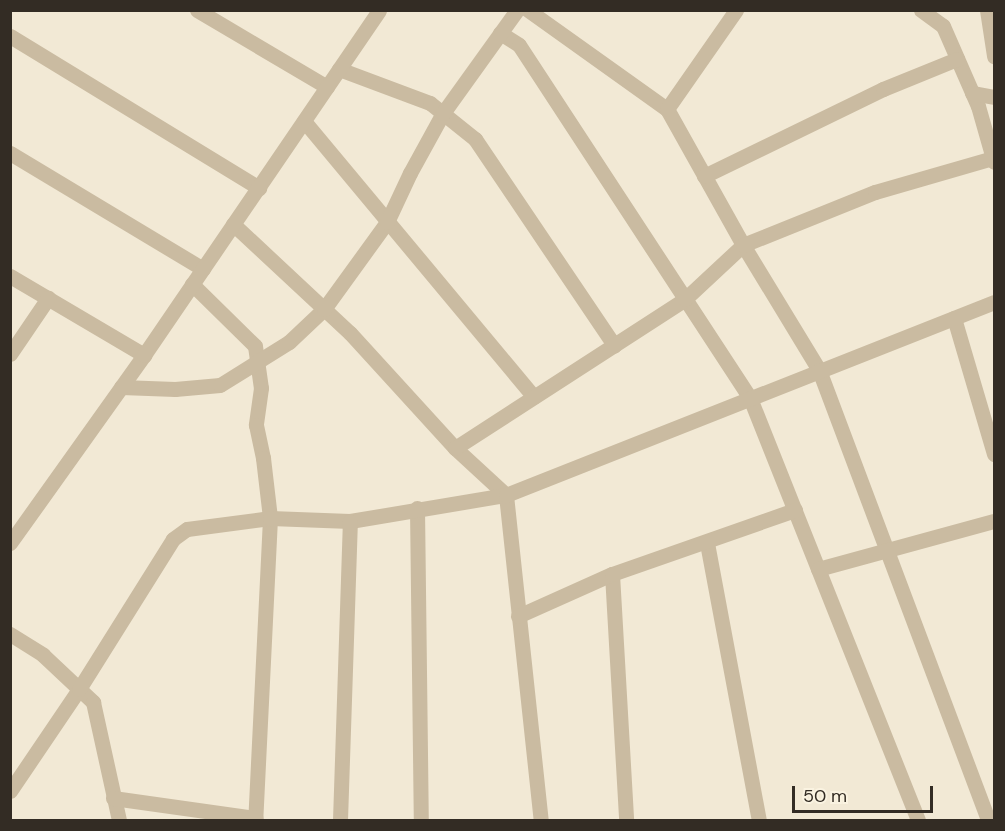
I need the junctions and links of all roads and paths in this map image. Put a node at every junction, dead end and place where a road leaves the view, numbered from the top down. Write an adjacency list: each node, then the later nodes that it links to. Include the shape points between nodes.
1 (196, 10): 13 (street)
2 (379, 10): 12 (street)
3 (517, 10): 8 (street)
4 (528, 10): 16 (street)
5 (736, 10): 16 (street)
6 (921, 10): 11 (street, via 943,26)
7 (987, 10): 10 (street)
8 (500, 33): 17 (street); 30 (street, via 519,45)
9 (10, 36): 22 (street)
10 (994, 56)
11 (957, 59): 14 (street); 21 (street, via 883,89)
12 (339, 69): 13 (street); 17 (street, via 430,103)
13 (327, 87): 18 (street)
14 (972, 93): 15 (street); 20 (street)
15 (994, 97)
16 (667, 109): 21 (street)
17 (443, 113): 23 (street); 34 (street, via 475,139)
18 (304, 121): 22 (street); 23 (street)
19 (10, 153): 26 (street)
20 (994, 160): 25 (street, via 875,192)
21 (704, 176): 25 (street)
22 (259, 188): 24 (street)
23 (387, 222): 32 (street); 40 (street)
24 (233, 224): 26 (street); 32 (street)
25 (743, 245): 30 (street); 38 (street)
26 (203, 269): 28 (street)
27 (10, 276): 29 (street)
28 (192, 284): 36 (street); 37 (street, via 255,346)
29 (48, 298): 35 (street); 36 (street)
30 (685, 300): 34 (street); 41 (street)
31 (994, 302): 33 (street)
32 (324, 309): 37 (street, via 289,342); 42 (street)
33 (954, 318): 38 (street); 43 (street)
34 (614, 345): 40 (street)
35 (10, 354)
36 (144, 355): 39 (street)
37 (257, 364): 39 (street, via 220,385 175,389); 47 (street, via 261,388 256,424)
38 (819, 370): 41 (street); 52 (street)
39 (121, 387): 50 (street)
40 (534, 397): 42 (street)
41 (750, 398): 44 (street); 46 (street)
42 (455, 448): 44 (street)
43 (994, 454)
44 (507, 495): 45 (street); 55 (street)
45 (417, 508): 48 (street); 64 (street)
46 (795, 510): 51 (street); 53 (street)
47 (270, 518): 48 (street); 57 (street, via 187,529 173,538); 61 (street)
48 (350, 521): 63 (street)
49 (994, 521): 52 (street)
50 (10, 543)
51 (707, 543): 54 (street); 67 (street)
52 (887, 551): 53 (street); 69 (street)
53 (818, 569): 68 (street)
54 (612, 574): 55 (street); 66 (street)
55 (518, 616): 65 (street)
56 (10, 634): 57 (street, via 43,655)
57 (79, 689): 58 (street); 60 (street, via 93,702)
58 (16, 771): 59 (street)
59 (10, 791)
60 (113, 798): 61 (street); 62 (street)
61 (256, 819)
62 (119, 820)
63 (340, 820)
64 (421, 820)
65 (541, 820)
66 (626, 820)
67 (759, 820)
68 (918, 820)
69 (988, 820)

